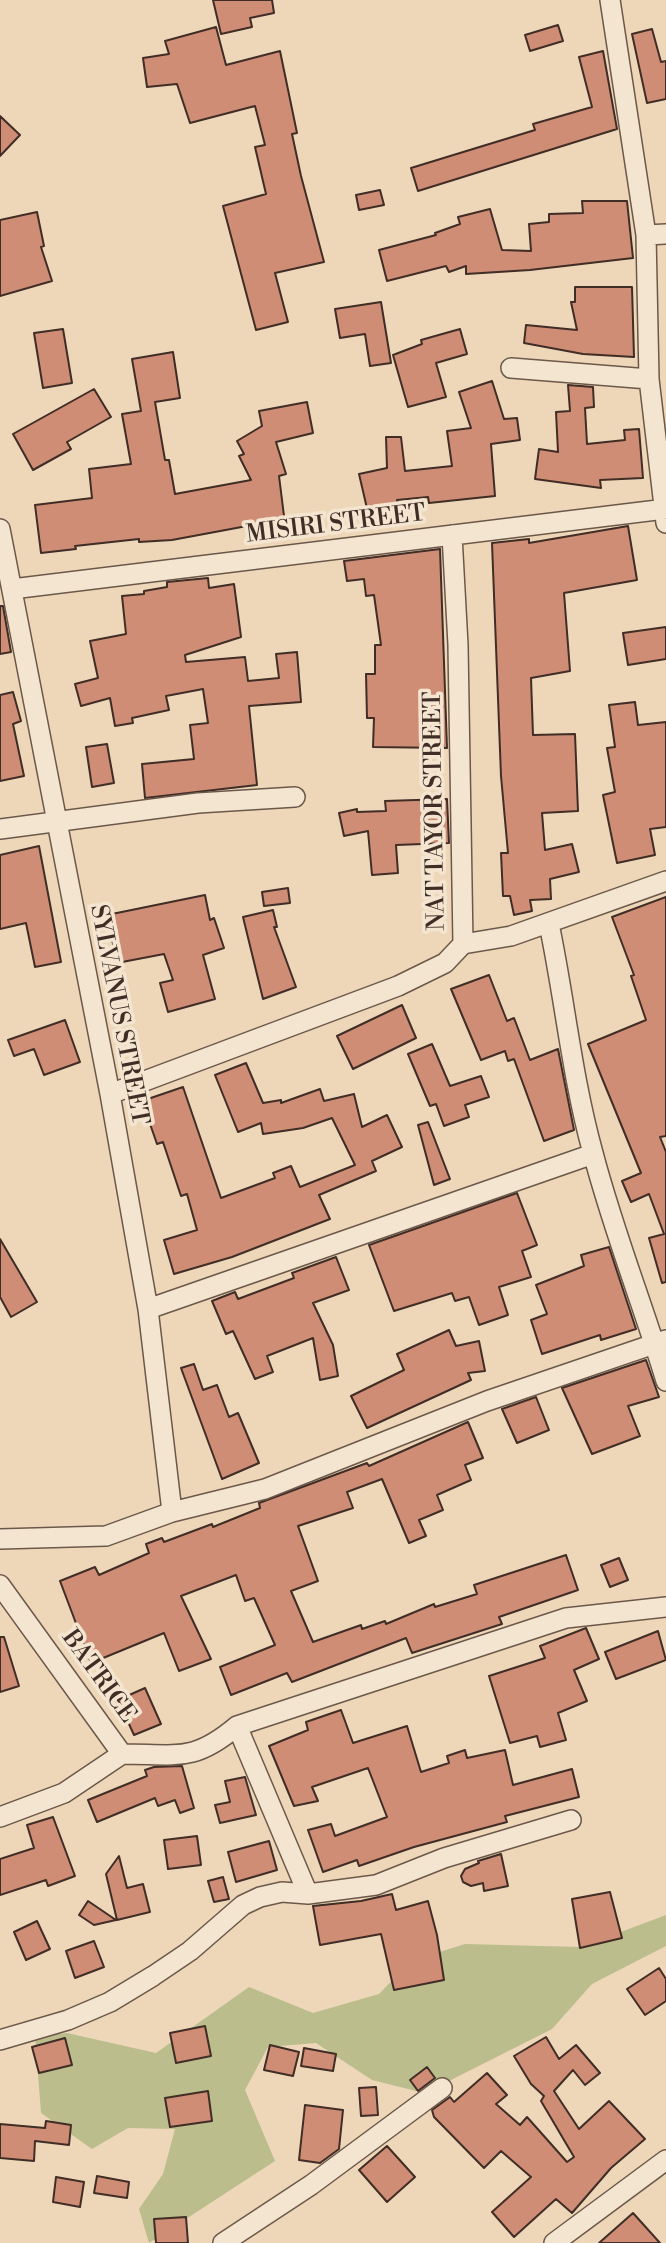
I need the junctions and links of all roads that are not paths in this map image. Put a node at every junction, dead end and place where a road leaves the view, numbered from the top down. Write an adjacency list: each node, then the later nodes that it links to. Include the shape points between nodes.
1 (610, 0): 3 (street)
2 (666, 234): 3 (street)
3 (646, 235): 5 (street)
4 (511, 368): 5 (street)
5 (649, 379): 6 (street)
6 (665, 514): 8 (street, MISIRI STREET)
7 (0, 529): 9 (street, SYLVANUS STREET)
8 (452, 535): 9 (street, MISIRI STREET); 15 (street, NAT TAYOR STREET)
9 (12, 589): 11 (street, SYLVANUS STREET)
10 (295, 797): 11 (street, via 198,803)
11 (55, 824): 12 (street); 16 (street, SYLVANUS STREET)
12 (0, 829)
13 (666, 881): 14 (street, NAT TAYOR STREET)
14 (549, 924): 15 (street, NAT TAYOR STREET); 17 (street, via 572,1063)
15 (463, 944): 16 (street, via 445,963 398,986)
16 (110, 1094): 18 (street, SYLVANUS STREET)
17 (593, 1154): 18 (street); 19 (street)
18 (148, 1308): 21 (street, SYLVANUS STREET)
19 (660, 1342): 20 (street); 21 (street, via 487,1401 265,1489)
20 (666, 1381)
21 (172, 1512): 22 (street, via 106,1536)
22 (0, 1539)
23 (0, 1585): 26 (street, BATRICE)
24 (666, 1607): 25 (street, via 566,1618)
25 (237, 1726): 26 (street, BATRICE, via 214,1746 196,1754); 29 (street)
26 (122, 1754): 27 (street, via 64,1793)
27 (0, 1818)
28 (571, 1820): 29 (street, via 444,1858 376,1885)
29 (308, 1894): 30 (street, via 282,1892 243,1905 190,1951 110,2002)
30 (0, 2040)
31 (442, 2088): 33 (street)
32 (666, 2160): 34 (street)
33 (223, 2243)
34 (554, 2243)

